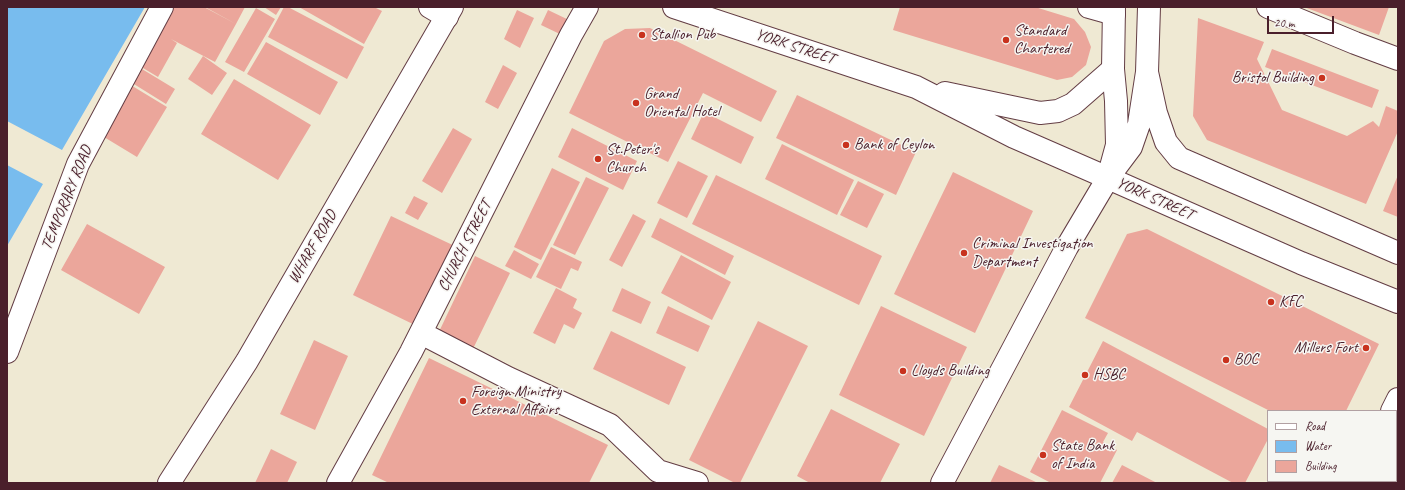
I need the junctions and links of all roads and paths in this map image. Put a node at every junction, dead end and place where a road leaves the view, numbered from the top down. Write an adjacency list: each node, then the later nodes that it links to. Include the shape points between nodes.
1 (162, 7): 17 (main road, TEMPORARY ROAD, via 78,164)
2 (587, 7): 16 (main road, CHURCH STREET)
3 (674, 7): 12 (main road, YORK STREET)
4 (1090, 7): 8 (main road)
5 (1149, 7): 11 (main road)
6 (1268, 7): 9 (main road)
7 (443, 10): 20 (main road, WHARF ROAD, via 247,361)
8 (1114, 10): 10 (main road)
9 (1398, 59)
10 (1113, 69): 12 (main road, YORK STREET, via 1073,104 1058,111 1040,113); 13 (main road, via 1117,145)
11 (1147, 72): 13 (main road, via 1139,124 1131,147); 14 (main road, via 1156,113 1166,142 1179,158)
12 (916, 87): 13 (main road, YORK STREET, via 1014,137)
13 (1108, 178): 15 (main road, YORK STREET, via 1294,260); 23 (main road, via 1079,226)
14 (1398, 253)
15 (1398, 302)
16 (420, 333): 21 (main road, CHURCH STREET); 22 (main road, via 508,378 610,425 658,471)
17 (7, 352)
18 (1398, 399): 19 (main road)
19 (1392, 410)
20 (169, 483)
21 (338, 483)
22 (697, 483)
23 (942, 483)

